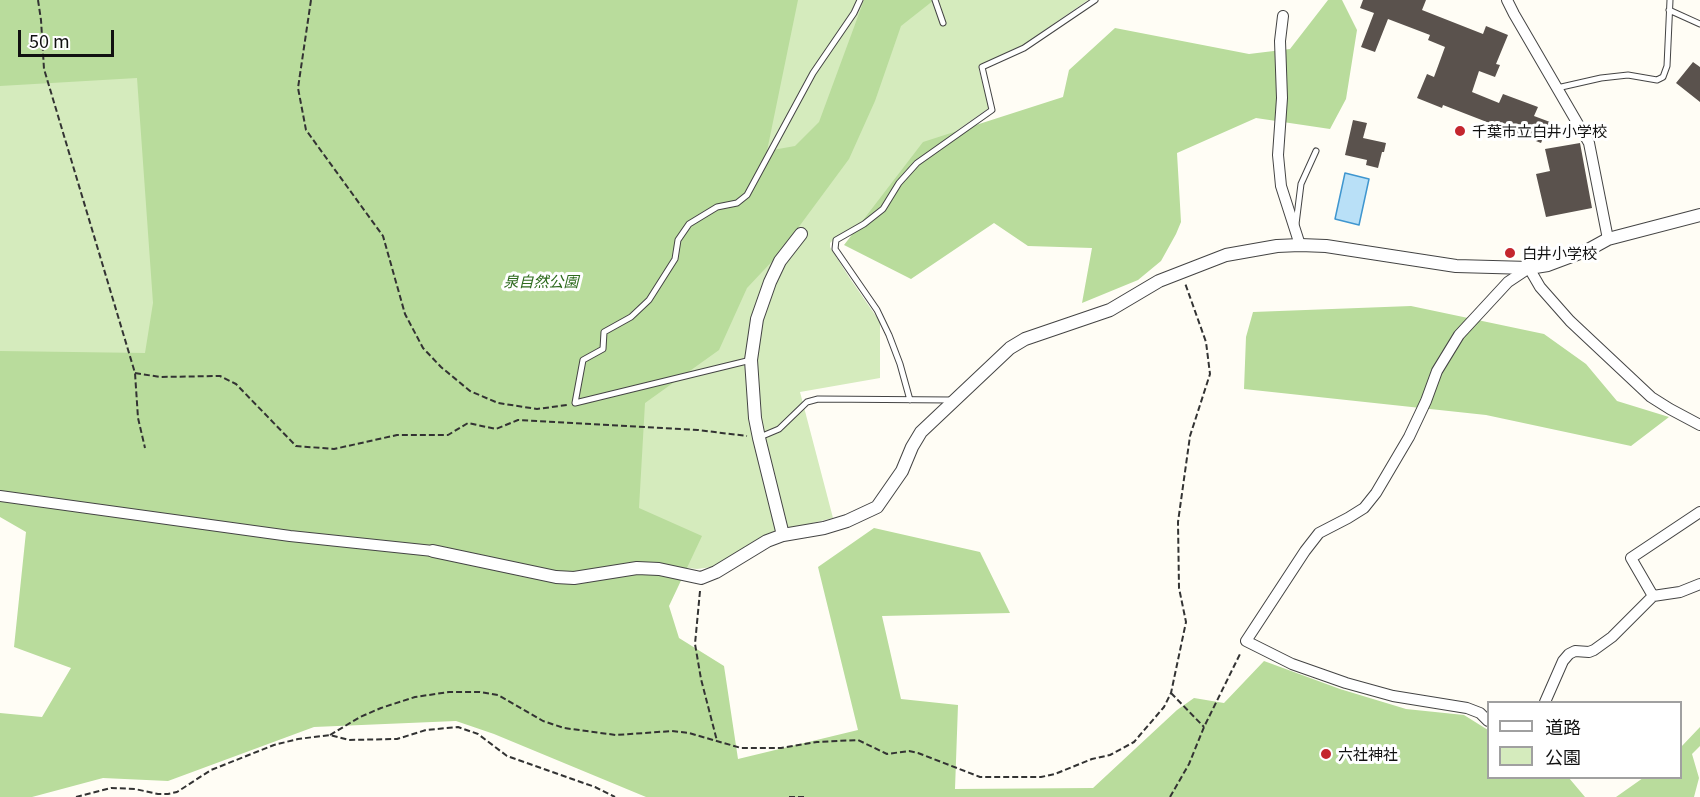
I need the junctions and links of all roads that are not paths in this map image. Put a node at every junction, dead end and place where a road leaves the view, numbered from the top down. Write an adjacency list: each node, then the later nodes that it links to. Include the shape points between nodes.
1 (860, 0): 18 (lane, via 813,73 747,195 689,224 678,240 675,259 649,300 631,317 604,332 603,349 583,360 575,403)
2 (935, 0): 8 (lane)
3 (1095, 0): 19 (lane, via 1024,48 982,68 992,110 917,164 883,209 836,240 835,249 877,310 889,335)
4 (1507, 0): 10 (street)
5 (1670, 0): 6 (lane)
6 (1669, 10): 9 (lane); 10 (lane, via 1667,66 1663,77 1657,80 1628,75)
7 (1283, 16): 13 (street, via 1278,156 1281,186)
8 (944, 23)
9 (1700, 24)
10 (1557, 88): 15 (street, via 1589,143)
11 (1316, 151): 13 (lane, via 1301,184)
12 (1700, 215): 15 (street)
13 (1295, 229): 16 (street)
14 (801, 234): 18 (street, via 770,282 757,319)
15 (1608, 239): 17 (street, via 1548,265)
16 (1300, 245): 17 (street, via 1456,266); 20 (street, via 1226,255 1158,281 1110,310 1025,339 1010,348)
17 (1529, 268): 21 (street, via 1569,321 1652,397); 30 (street, via 1508,282 1459,335 1437,371 1409,437 1376,493 1364,508 1319,533 1246,641 1292,664 1346,683 1393,696 1467,708)
18 (751, 360): 22 (street)
19 (910, 400): 20 (lane); 22 (lane, via 818,399 807,402 779,429)
20 (955, 400): 25 (street, via 921,432 902,471 877,507 824,528)
21 (1700, 425)
22 (759, 438): 25 (street)
23 (0, 496): 26 (street, via 258,532)
24 (1700, 512): 28 (street, via 1631,558)
25 (783, 535): 26 (street, via 701,578 637,568 556,577)
26 (433, 551)
27 (1700, 584): 28 (street)
28 (1653, 596): 29 (street, via 1594,650 1569,654)
29 (1545, 701)
30 (1487, 720)

